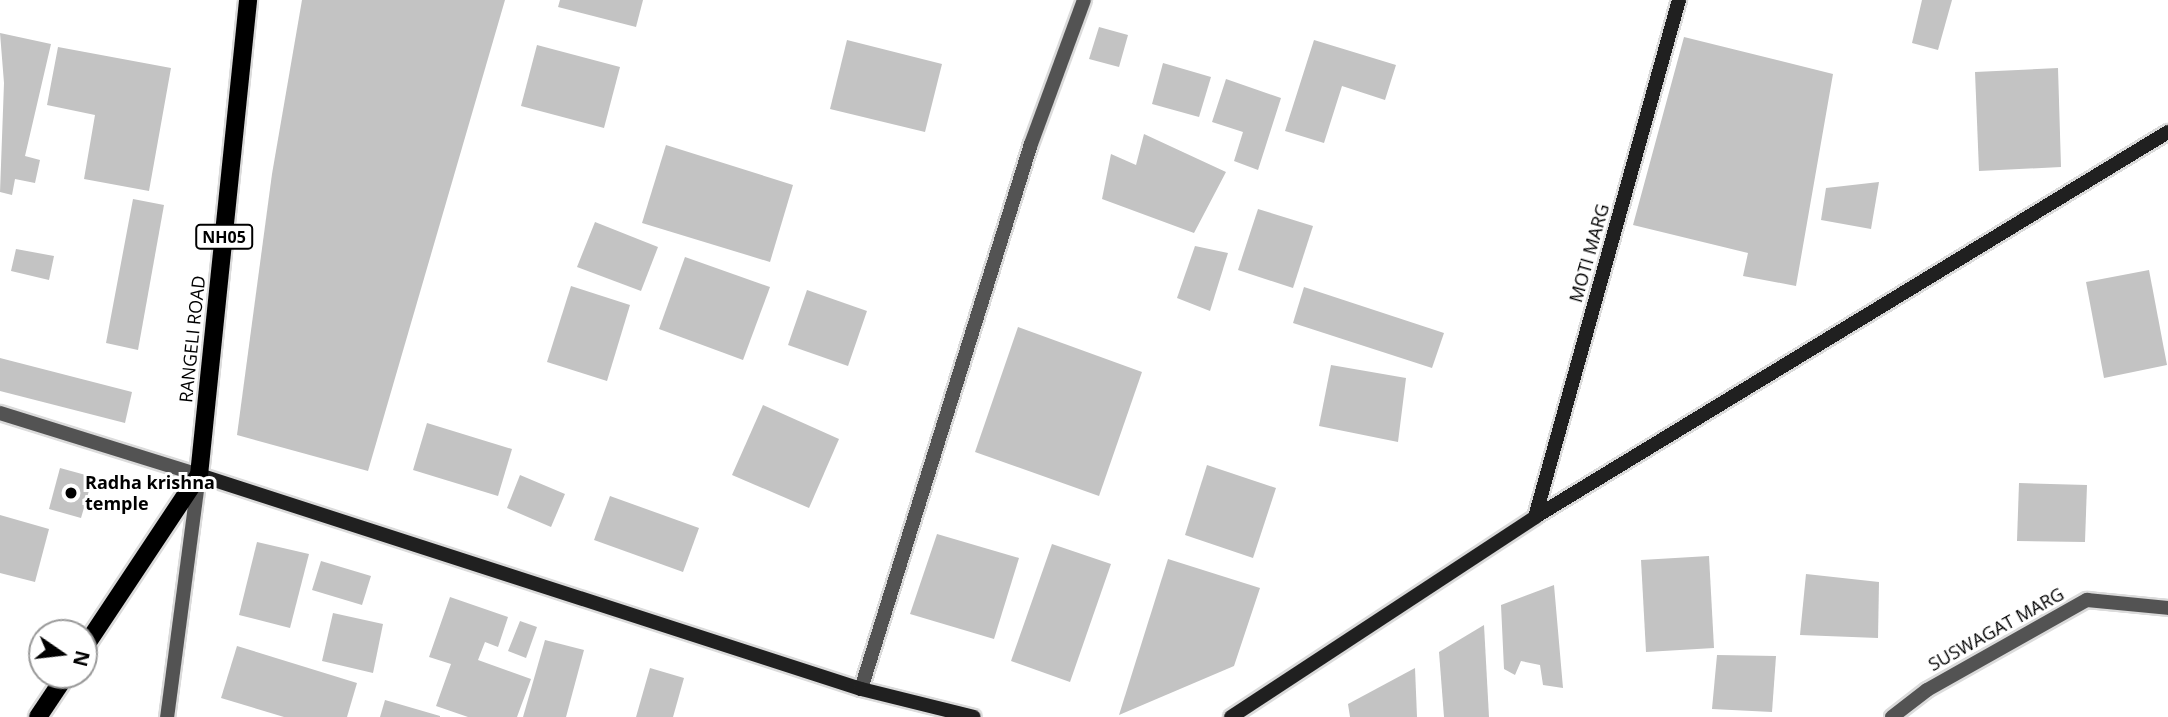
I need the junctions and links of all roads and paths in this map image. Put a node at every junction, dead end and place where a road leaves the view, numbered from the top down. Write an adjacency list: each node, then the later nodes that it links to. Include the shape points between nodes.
1 (248, 0): 6 (main road, RANGELI ROAD / NH05)
2 (1084, 0): 11 (street, via 1031,144)
3 (1679, 0): 7 (street, MOTI MARG)
4 (2168, 132): 7 (street)
5 (0, 413): 6 (street)
6 (199, 475): 9 (main road, RANGELI ROAD / NH05); 11 (street); 13 (street)
7 (1535, 517): 15 (street)
8 (2168, 608): 16 (street, SUSWAGAT MARG, via 2087,600 1927,690)
9 (98, 627)
10 (57, 689): 12 (main road)
11 (861, 689): 14 (street)
12 (38, 717)
13 (167, 717)
14 (974, 717)
15 (1231, 717)
16 (1892, 717)

